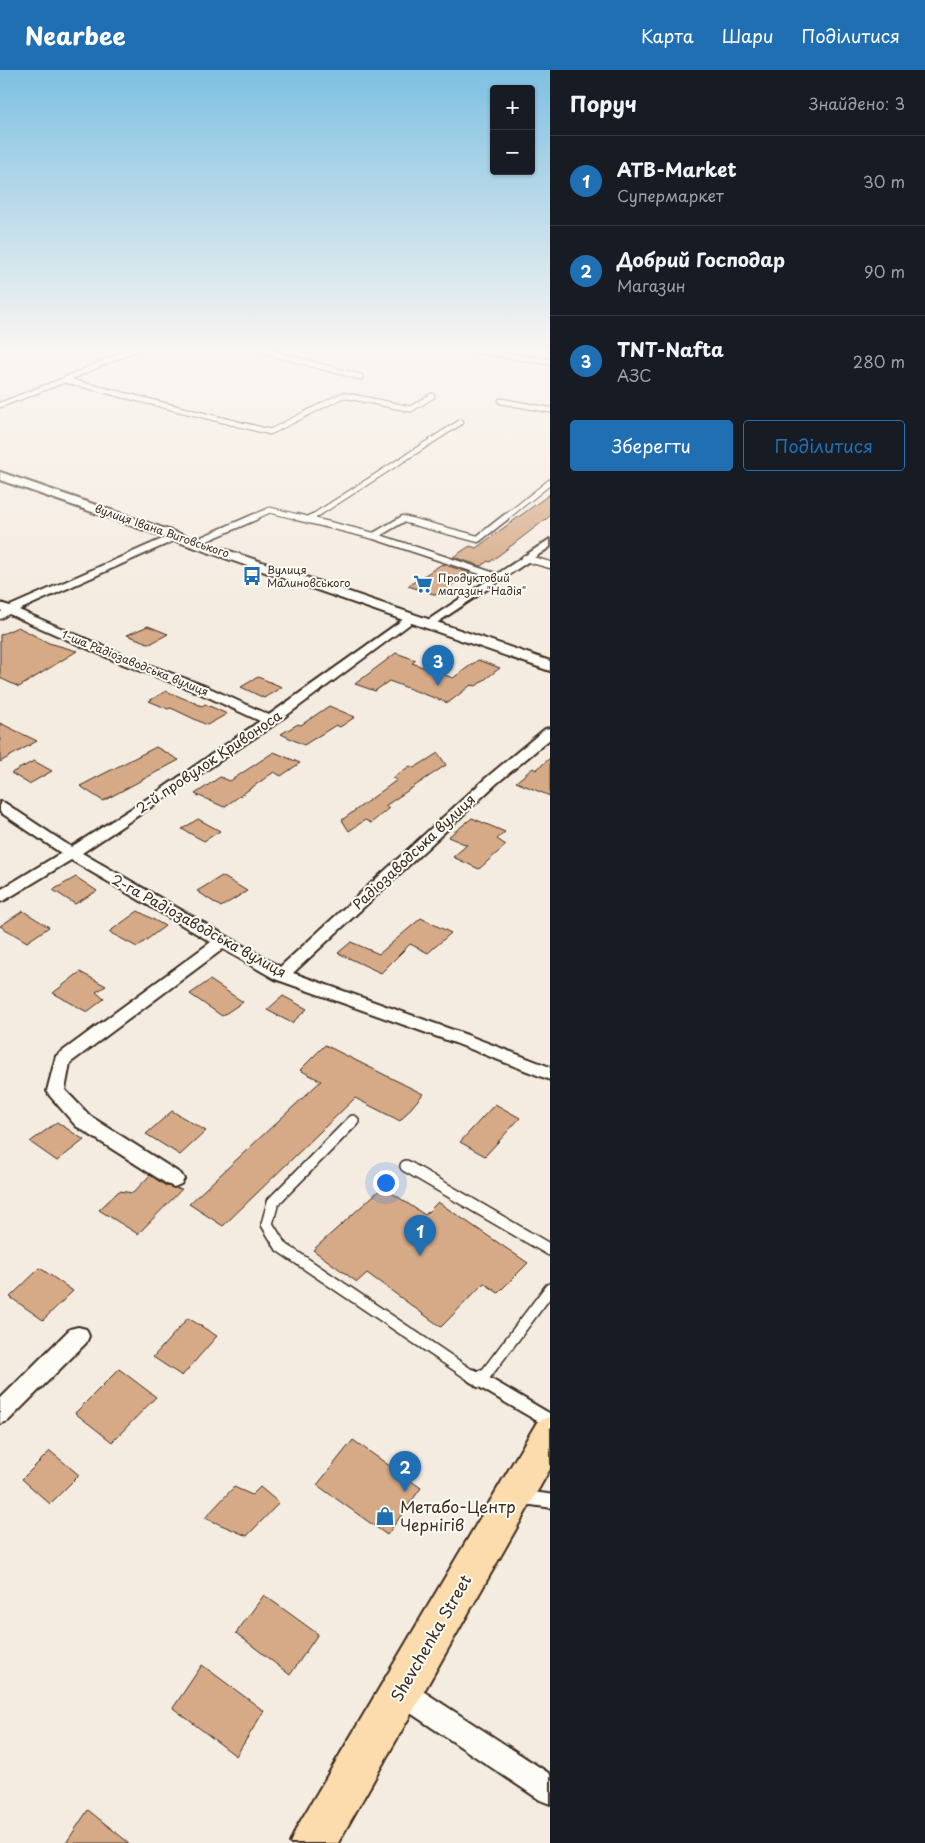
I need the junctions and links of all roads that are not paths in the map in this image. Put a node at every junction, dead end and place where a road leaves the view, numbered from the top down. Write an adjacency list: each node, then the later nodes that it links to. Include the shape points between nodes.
1 (447, 431): 4 (lane)
2 (0, 476): 5 (street, вулиця Івана Виговського)
3 (550, 482): 6 (lane, via 478,539 404,519)
4 (308, 520): 6 (lane); 8 (lane, via 270,510)
5 (176, 536): 8 (street, вулиця Івана Виговського); 12 (street)
6 (374, 536): 11 (lane)
7 (550, 542): 9 (street)
8 (195, 543): 13 (street, вулиця Івана Виговського)
9 (525, 558): 10 (lane); 11 (street)
10 (550, 565)
11 (498, 577): 14 (street)
12 (3, 611): 16 (street, 1-ша Радіозаводська вулиця, via 201,689)
13 (412, 618): 14 (street, вулиця Івана Виговського); 16 (street, 2-й провулок Кривоноса)
14 (428, 624): 15 (street, вулиця Івана Виговського)
15 (550, 666)
16 (270, 721): 19 (street, 2-й провулок Кривоноса)
17 (550, 732): 22 (street, Радіозаводська вулиця, via 491,781)
18 (0, 806): 19 (street, 2-га Радіозаводська вулиця)
19 (72, 854): 20 (street, 2-й провулок Кривоноса); 21 (street, 2-га Радіозаводська вулиця)
20 (0, 897)
21 (223, 941): 22 (street, 2-га Радіозаводська вулиця); 26 (street, via 62,1060 56,1090 83,1121)
22 (281, 974): 23 (street, 2-га Радіозаводська вулиця)
23 (550, 1074)
24 (353, 1121): 30 (lane, via 273,1202 267,1224 281,1247)
25 (406, 1166): 27 (lane)
26 (174, 1178)
27 (550, 1250)
28 (550, 1289): 30 (lane)
29 (78, 1336): 31 (street)
30 (480, 1381): 32 (lane)
31 (0, 1414)
32 (550, 1421)
33 (550, 1434): 34 (main road, Shevchenka Street)
34 (532, 1499): 35 (main road, Shevchenka Street)
35 (400, 1691): 36 (street); 37 (main road, Shevchenka Street)
36 (550, 1790)
37 (313, 1843)

